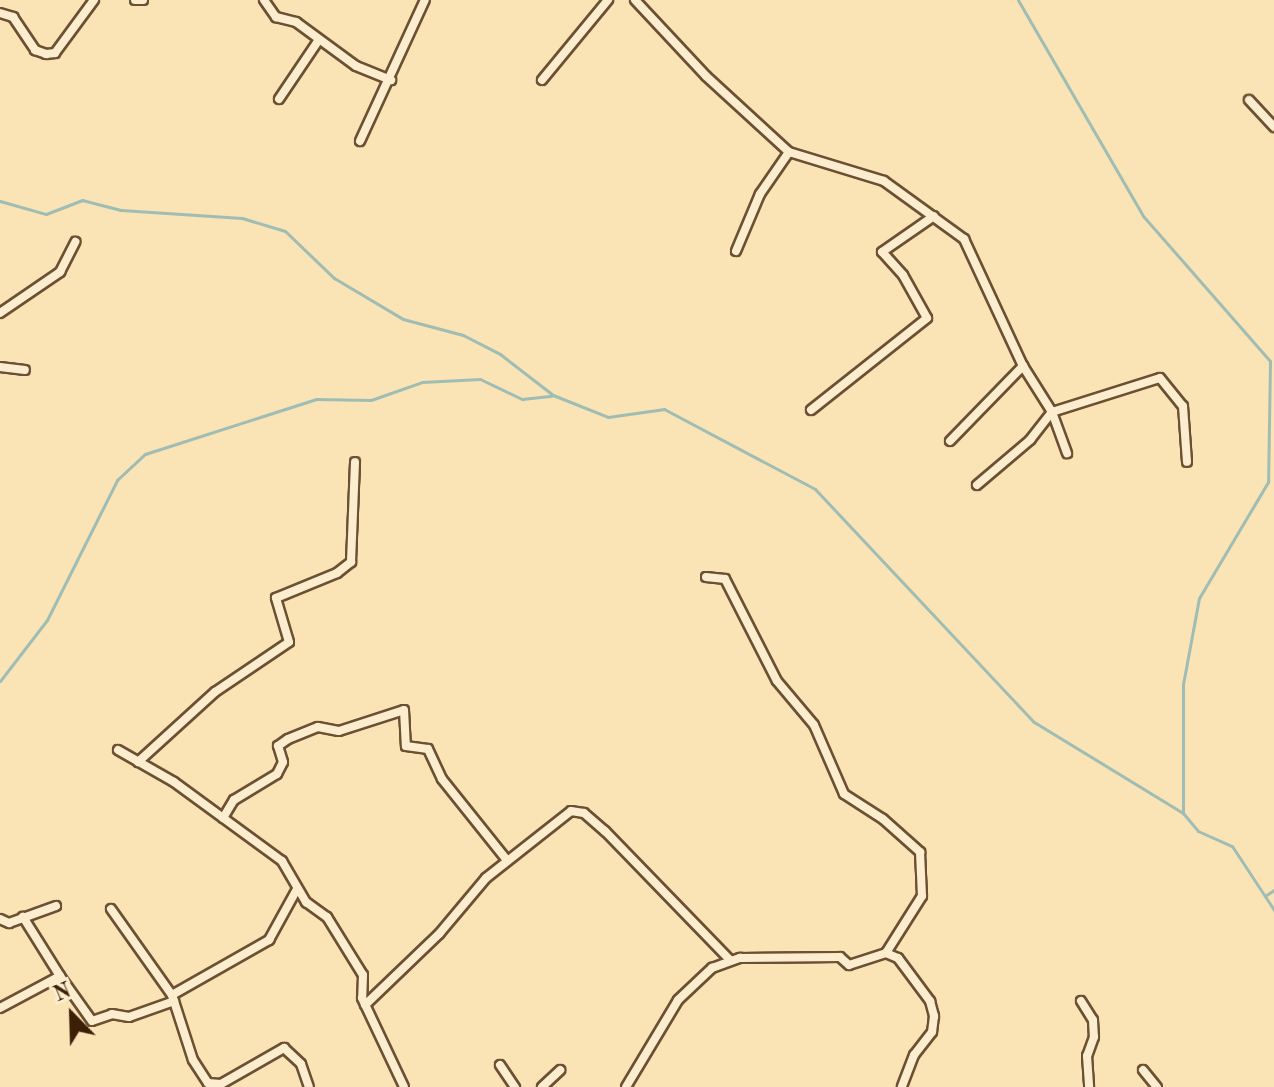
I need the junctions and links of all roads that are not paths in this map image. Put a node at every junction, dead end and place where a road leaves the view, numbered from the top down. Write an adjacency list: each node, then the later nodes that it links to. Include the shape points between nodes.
1 (94, 0): 8 (street, via 55,53 35,50 13,17)
2 (135, 0): 3 (street)
3 (143, 0)
4 (264, 0): 9 (street, via 276,17 296,22)
5 (425, 0): 10 (street)
6 (608, 0): 11 (street)
7 (635, 0): 16 (street, via 706,76)
8 (0, 13)
9 (318, 41): 10 (street); 12 (street)
10 (391, 80): 15 (street)
11 (542, 80)
12 (279, 99)
13 (1249, 100): 14 (street)
14 (1274, 127)
15 (360, 141)
16 (789, 152): 17 (street, via 884,181); 19 (street, via 760,194)
17 (934, 216): 21 (street, via 964,239); 24 (street, via 882,252 903,275 927,318)
18 (75, 242): 20 (street, via 60,272)
19 (736, 251)
20 (0, 313)
21 (1023, 366): 25 (street); 26 (street)
22 (0, 367): 23 (street)
23 (25, 370)
24 (811, 410)
25 (1052, 412): 27 (street); 29 (street, via 1160,378 1183,406); 30 (street, via 1030,440)
26 (950, 441)
27 (1067, 453)
28 (355, 462): 33 (street, via 351,562 276,598 289,642 215,692)
29 (1187, 462)
30 (977, 485)
31 (706, 577): 41 (street, via 725,579 777,681 814,725 844,794 920,852 922,896)
32 (118, 750): 33 (street)
33 (138, 762): 34 (street)
34 (223, 818): 35 (street, via 234,800 277,774 283,762 278,746 288,739 318,727 339,731 404,710 406,746 428,749 448,787); 36 (street, via 282,861)
35 (507, 860): 42 (street, via 571,811 584,813); 46 (street, via 405,970)
36 (297, 889): 44 (street, via 269,940); 46 (street, via 327,917 363,975)
37 (56, 906): 39 (street)
38 (111, 909): 44 (street)
39 (23, 917): 40 (street, via 9,923); 43 (street)
40 (0, 919)
41 (886, 953): 42 (street, via 849,965 840,957); 56 (street, via 898,958 930,1001 934,1016 932,1032 914,1055)
42 (730, 960): 55 (street, via 712,968 678,1000)
43 (60, 976): 44 (street, via 92,1021 112,1014 129,1017); 47 (street)
44 (173, 998): 51 (street, via 193,1060 208,1083 221,1084 284,1048 301,1064)
45 (1081, 1001): 57 (street, via 1093,1020)
46 (365, 1005): 52 (street)
47 (0, 1008)
48 (500, 1065): 53 (street)
49 (560, 1070): 54 (street)
50 (1143, 1070): 58 (street)
51 (309, 1087)
52 (404, 1087)
53 (515, 1087)
54 (542, 1087)
55 (626, 1087)
56 (902, 1087)
57 (1089, 1087)
58 (1157, 1087)

